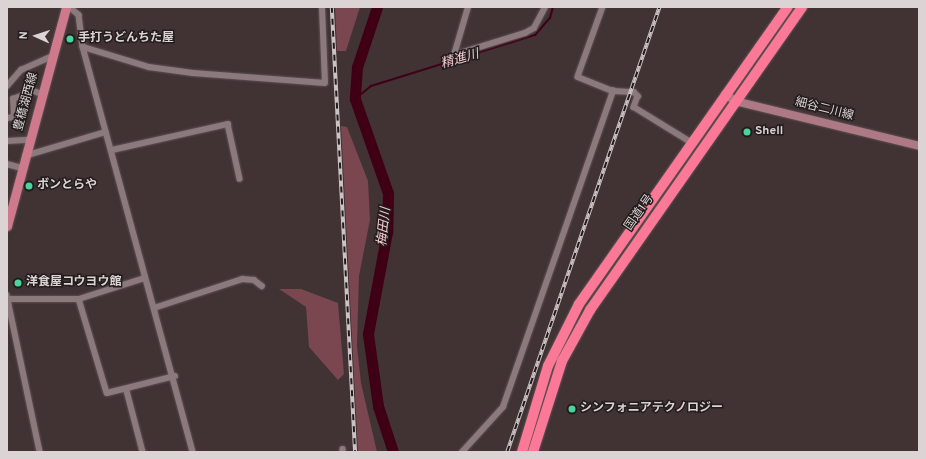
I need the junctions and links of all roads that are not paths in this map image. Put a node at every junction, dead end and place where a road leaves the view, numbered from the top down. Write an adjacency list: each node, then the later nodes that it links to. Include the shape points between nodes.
1 (66, 7): 10 (main road, 豊橋湖西線)
2 (70, 7): 9 (street, via 79,15)
3 (322, 7): 9 (street, via 325,83 164,69)
4 (468, 7): 5 (street, via 454,55 525,33 534,28)
5 (545, 7)
6 (603, 7): 12 (street, via 578,77)
7 (788, 7): 14 (highway, 国道1号)
8 (802, 7): 15 (highway, 国道1号)
9 (83, 47): 17 (street)
10 (52, 56): 11 (street, via 33,62); 13 (main road, 豊橋湖西線)
11 (8, 82)
12 (614, 91): 20 (street, via 634,92 638,96 634,107); 38 (street, via 503,407)
13 (42, 94): 16 (street, via 34,91 13,99 14,117); 18 (main road, 豊橋湖西線)
14 (725, 94): 15 (main road, 細谷二川線); 20 (highway, 国道1号)
15 (735, 100): 21 (main road, 細谷二川線); 40 (highway, 国道1号, via 590,310 562,361)
16 (7, 118)
17 (106, 132): 22 (street); 23 (street)
18 (29, 140): 19 (street); 23 (main road, 豊橋湖西線)
19 (7, 141)
20 (691, 142): 39 (highway, 国道1号, via 579,304 548,366)
21 (919, 146)
22 (112, 150): 26 (street, via 228,124); 28 (street)
23 (25, 156): 25 (main road, 豊橋湖西線)
24 (7, 164): 25 (street)
25 (22, 168): 27 (main road, 豊橋湖西線)
26 (240, 179)
27 (7, 226)
28 (145, 278): 31 (street); 32 (street)
29 (262, 286): 32 (street, via 254,280 242,279)
30 (7, 297): 31 (street); 35 (street)
31 (79, 299): 34 (street, via 107,393)
32 (154, 308): 33 (street)
33 (174, 376): 34 (street); 37 (street)
34 (128, 391): 36 (street)
35 (40, 452)
36 (143, 452)
37 (193, 452)
38 (462, 452)
39 (522, 452)
40 (533, 452)

